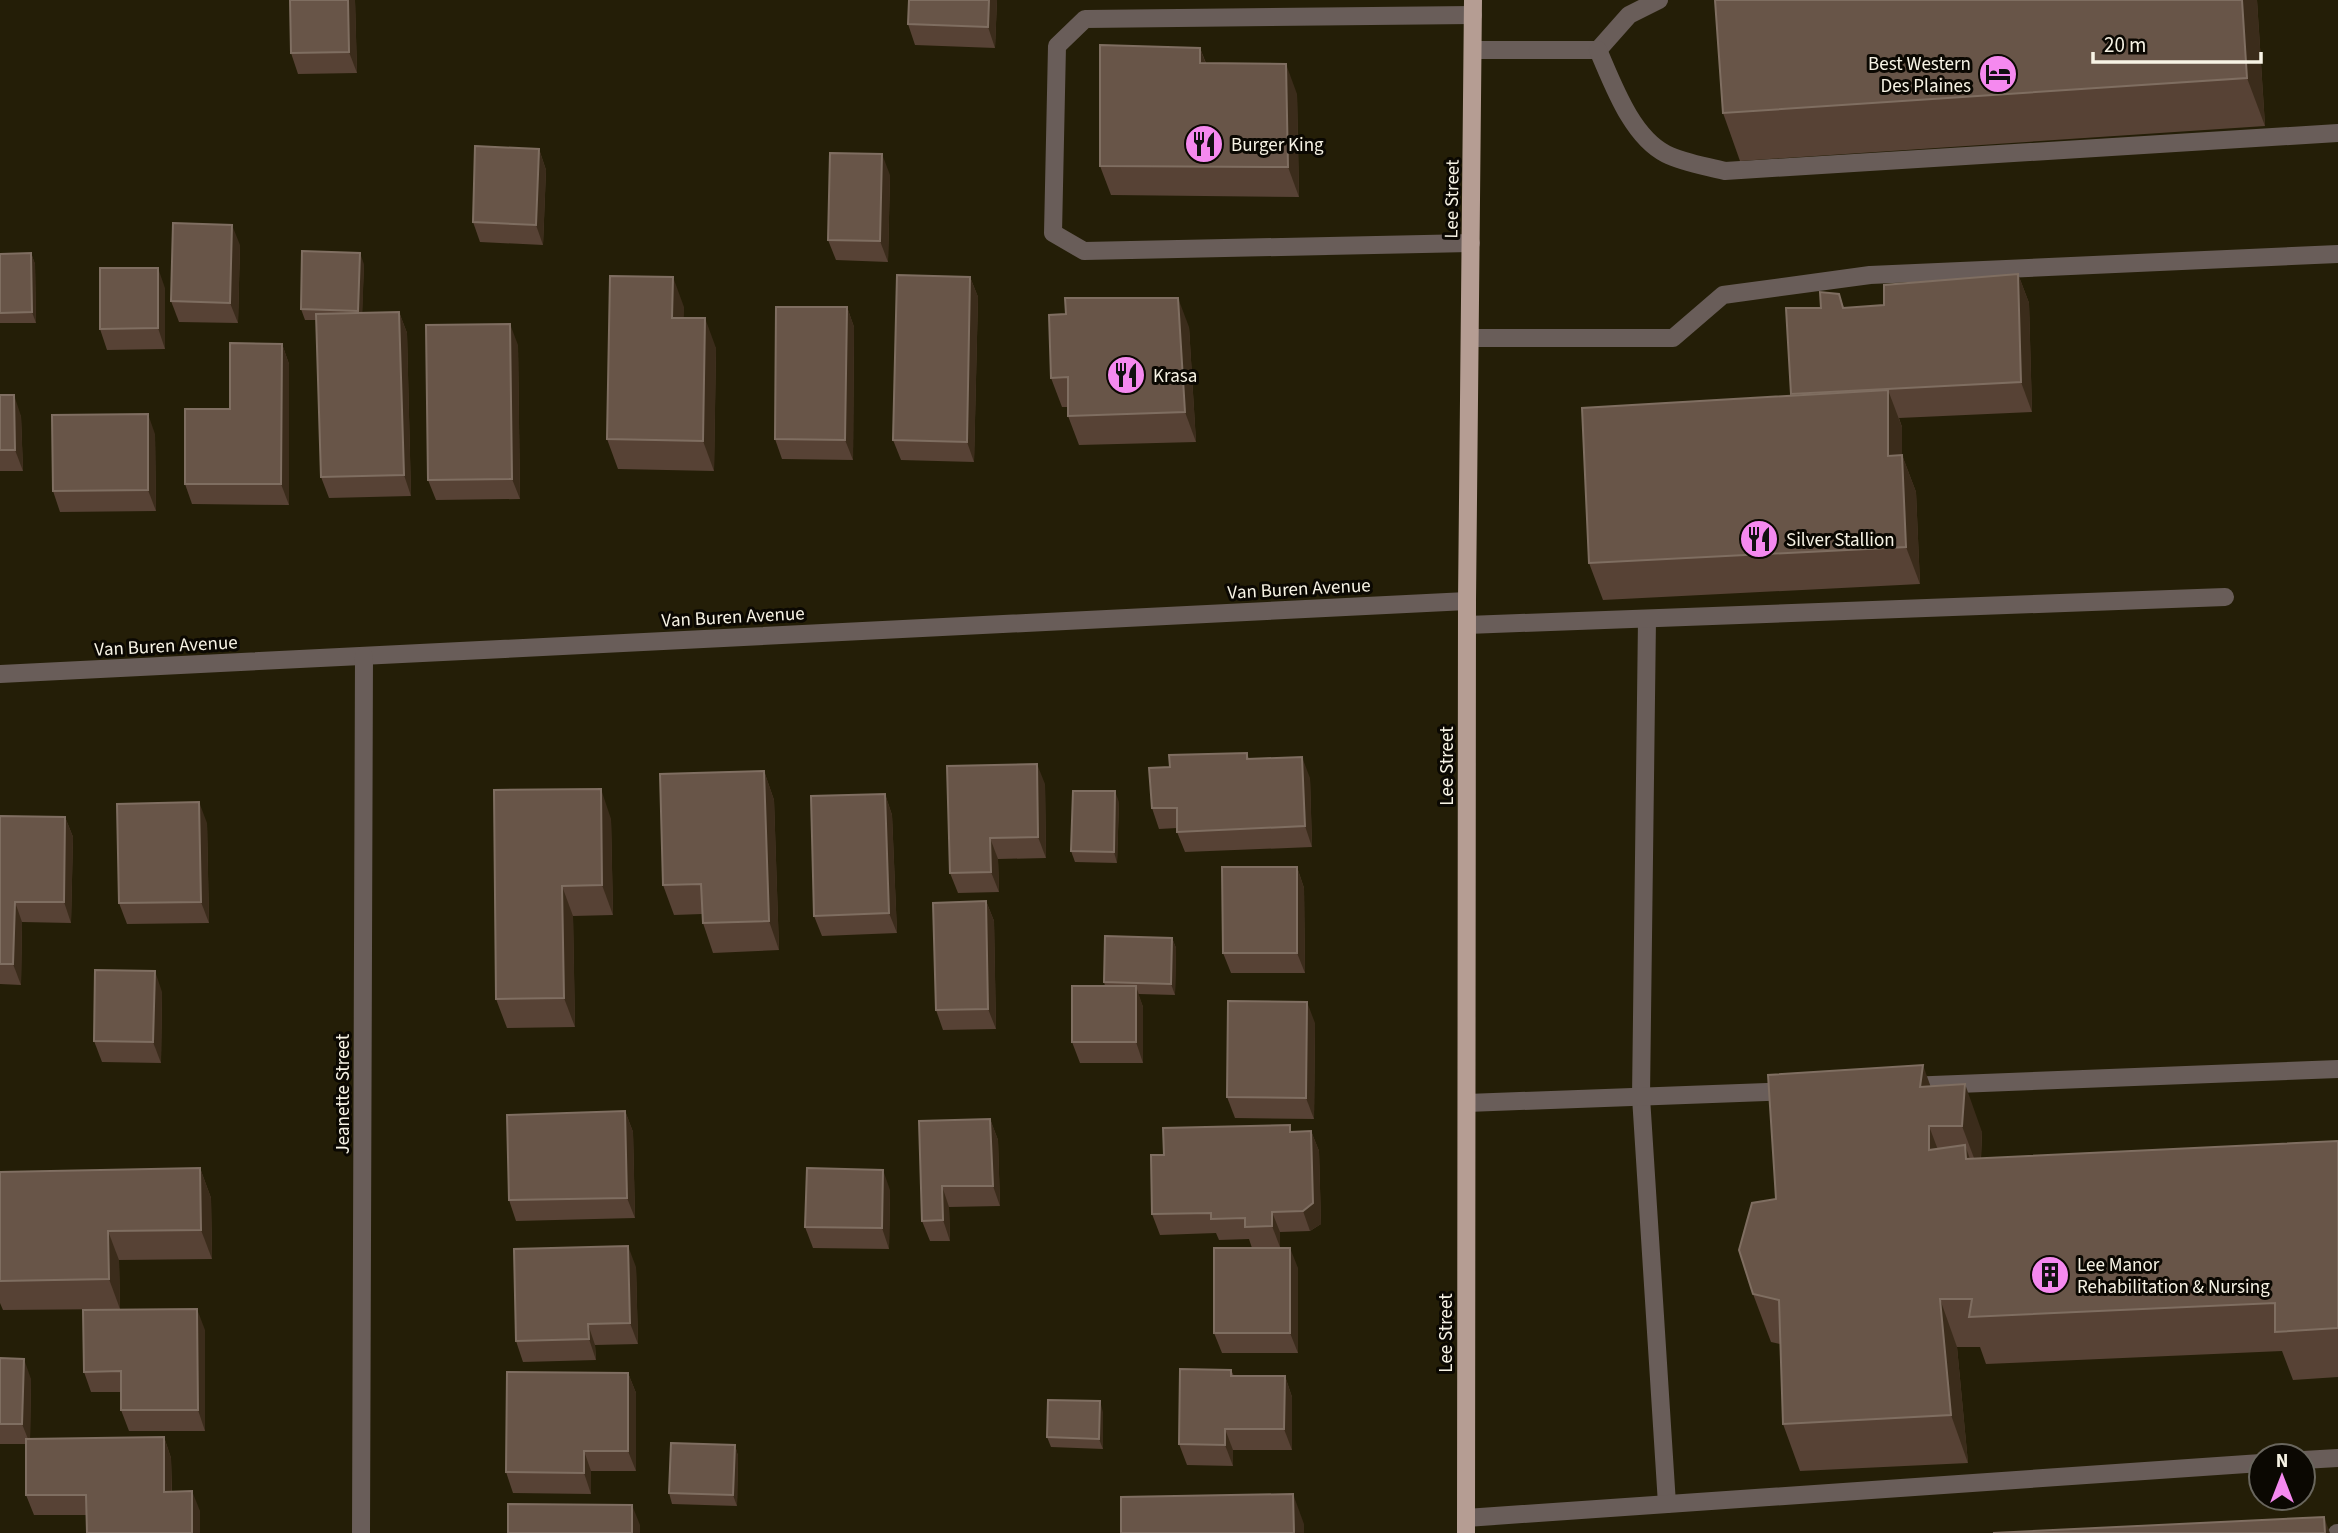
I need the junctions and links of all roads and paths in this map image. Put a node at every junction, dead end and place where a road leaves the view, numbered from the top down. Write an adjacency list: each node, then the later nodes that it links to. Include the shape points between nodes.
1 (1658, 0): 4 (street, via 1629,15)
2 (1473, 8): 3 (main road, Lee Street); 6 (street, via 1085,19 1057,46 1053,233 1084,251)
3 (1474, 50): 4 (street); 6 (main road, Lee Street)
4 (1598, 50): 5 (street, via 1621,102 1646,138 1665,154 1725,171)
5 (2338, 133)
6 (1471, 243): 8 (main road, Lee Street)
7 (2338, 254): 8 (street, via 1870,275 1723,295 1673,338)
8 (1470, 338): 10 (main road, Lee Street)
9 (2225, 597): 11 (street)
10 (1467, 601): 12 (main road, Lee Street); 13 (street, Van Buren Avenue)
11 (1647, 619): 12 (street); 18 (street)
12 (1467, 625): 19 (main road, Lee Street)
13 (364, 656): 14 (street, Van Buren Avenue); 25 (street, Jeanette Street)
14 (0, 674)
15 (2338, 1069): 16 (street)
16 (1892, 1087)
17 (1808, 1090): 18 (street)
18 (1641, 1097): 19 (street); 23 (street)
19 (1466, 1103): 24 (main road, Lee Street)
20 (2338, 1458): 21 (street)
21 (2317, 1459)
22 (2247, 1464): 23 (street)
23 (1667, 1504): 24 (street)
24 (1466, 1525)
25 (361, 1533)

